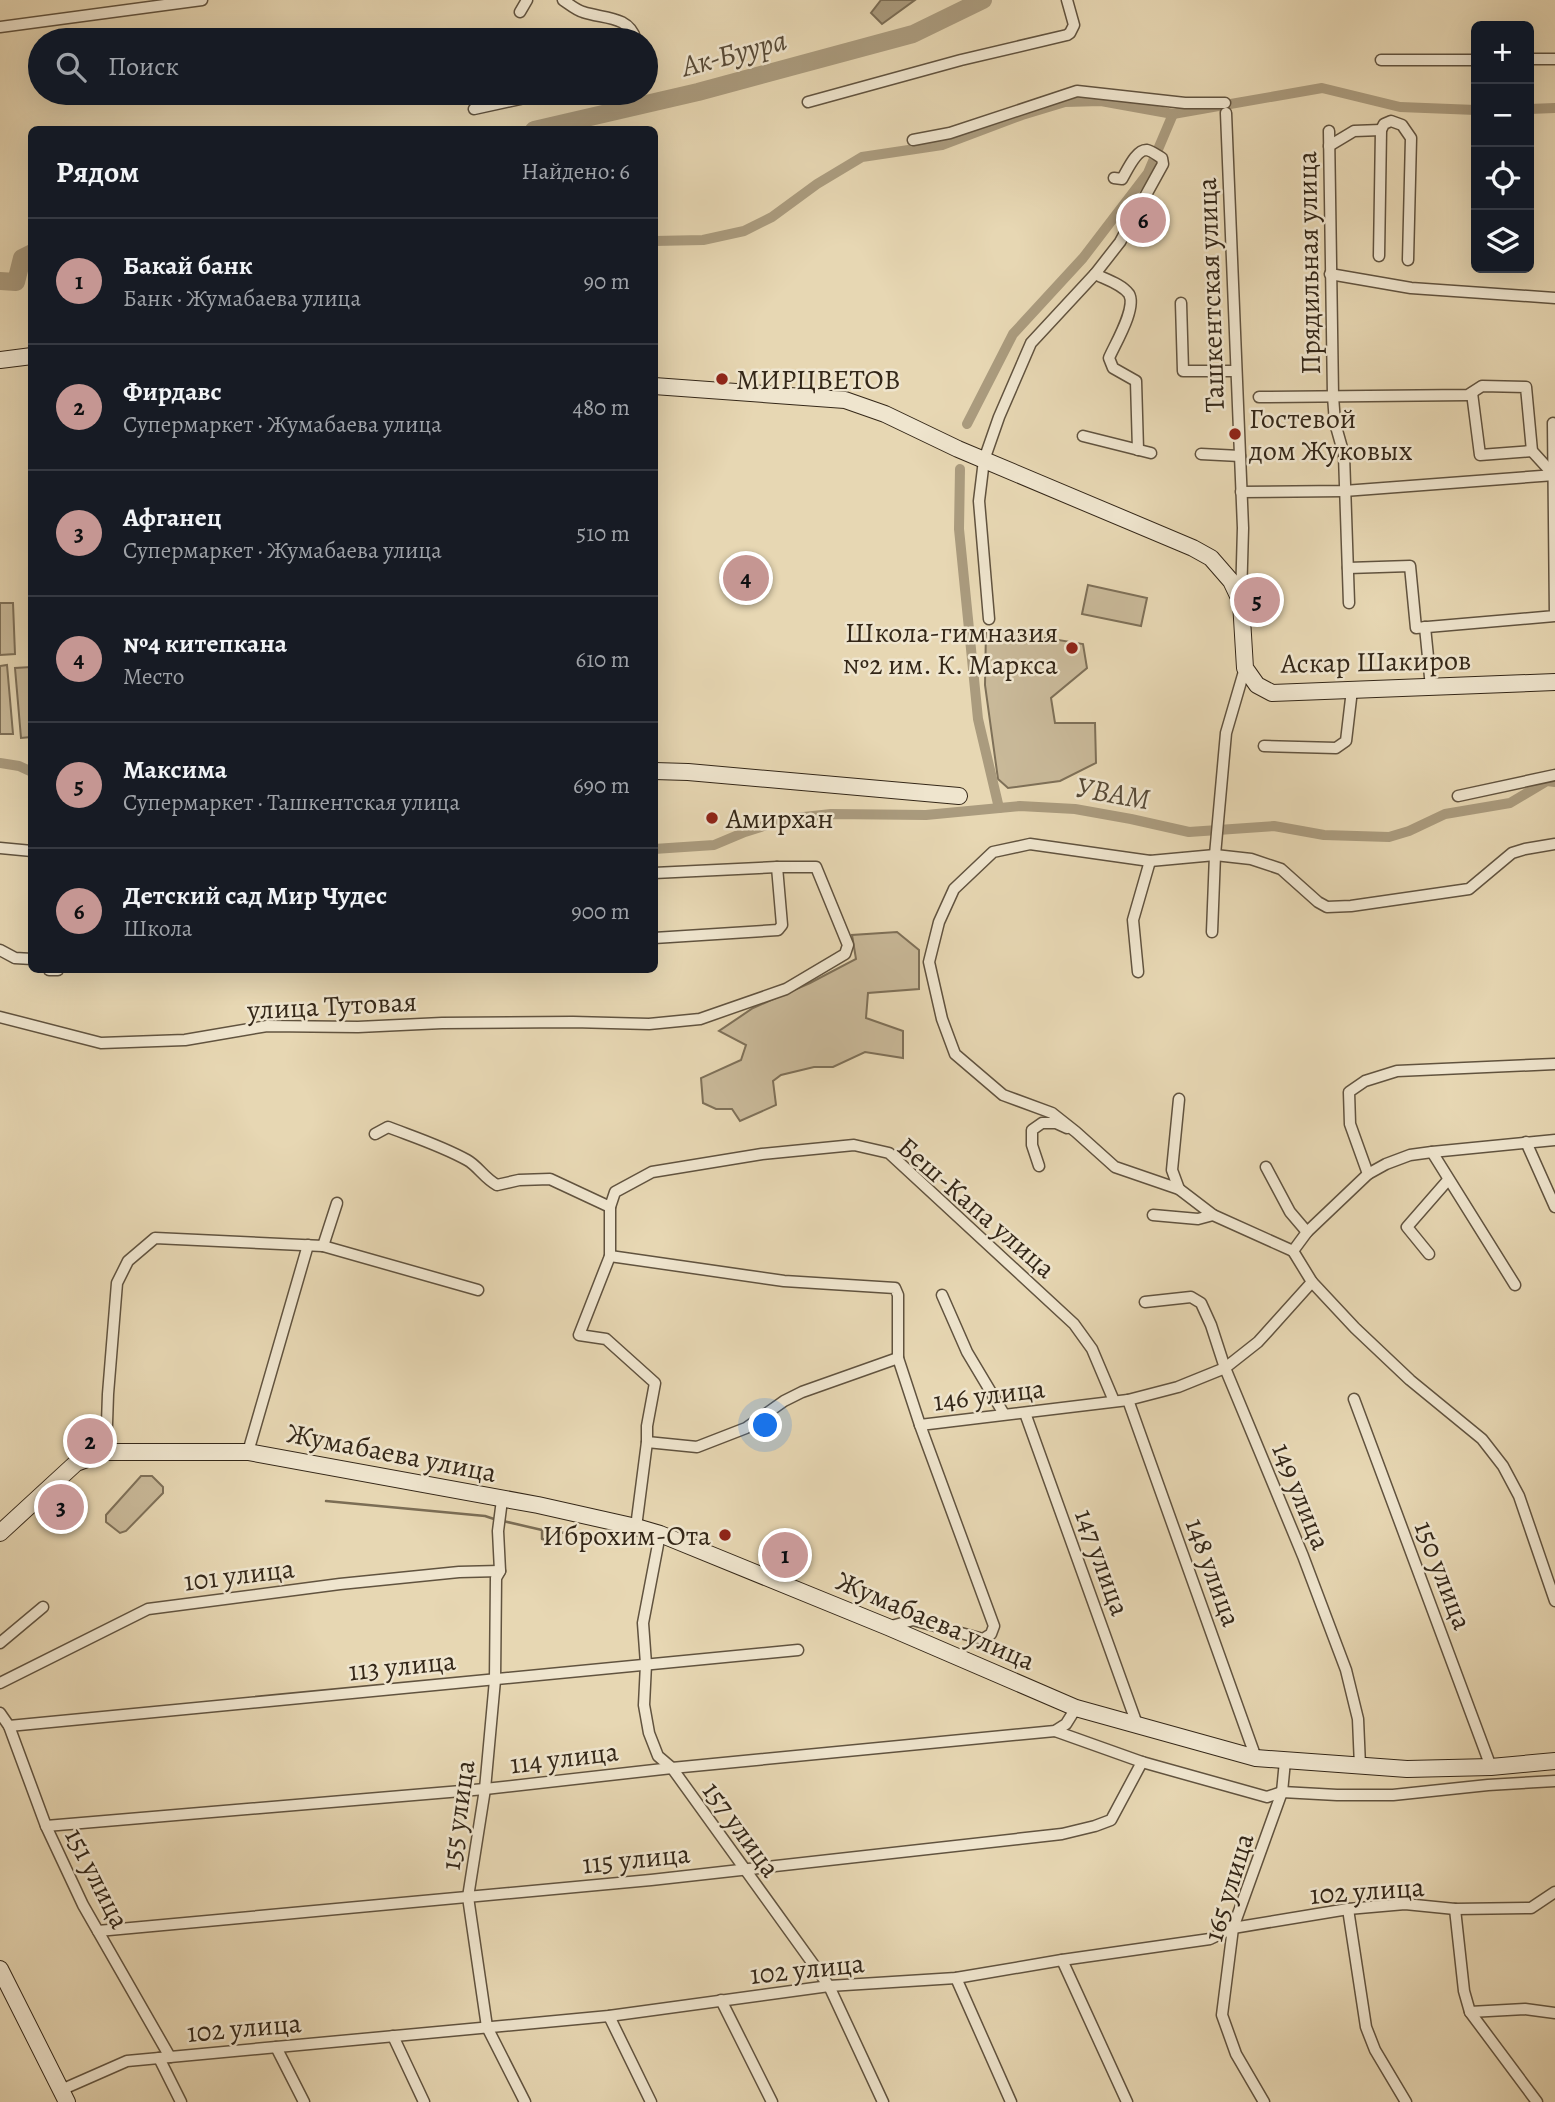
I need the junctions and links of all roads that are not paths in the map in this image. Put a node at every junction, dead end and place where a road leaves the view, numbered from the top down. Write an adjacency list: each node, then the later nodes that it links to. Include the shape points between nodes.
1 (202, 0): 6 (street)
2 (527, 0): 5 (street)
3 (563, 0): 7 (street, via 581,12 622,21)
4 (1067, 0): 12 (street, via 1074,24 1067,35)
5 (520, 12)
6 (0, 27)
7 (629, 28)
8 (1555, 59): 11 (street)
9 (1381, 60): 10 (street)
10 (1471, 60)
11 (1534, 60)
12 (808, 102)
13 (492, 105): 14 (street)
14 (474, 109)
15 (1381, 130): 18 (street, via 1354,131); 20 (street); 21 (street, via 1391,121 1402,125 1411,138)
16 (1329, 131): 18 (street, Прядильная улица)
17 (914, 140): 28 (street, Ташкентская улица, via 950,133 1077,91 1225,108)
18 (1329, 146): 23 (street, Прядильная улица)
19 (1114, 178): 22 (street, via 1122,179 1139,152 1162,158 1163,164 1120,242)
20 (1379, 256)
21 (1408, 260)
22 (1095, 274): 35 (street, via 1130,296 1132,308 1109,358 1113,368 1136,381); 40 (street, via 1031,343)
23 (1330, 274): 24 (street, via 1411,288); 31 (street, Прядильная улица)
24 (1555, 298)
25 (1181, 303): 28 (street, via 1183,371)
26 (28, 356): 27 (street)
27 (0, 360)
28 (1236, 372): 39 (street, Ташкентская улица)
29 (658, 386): 40 (street, Аскар Шакиров, via 845,400)
30 (1472, 393): 31 (street); 36 (street, via 1480,455); 36 (street, via 1482,386 1526,387)
31 (1333, 396): 32 (street); 42 (street, Прядильная улица, via 1344,455)
32 (1259, 397)
33 (1553, 423): 41 (street)
34 (1083, 436): 35 (street)
35 (1138, 450): 37 (street)
36 (1532, 451): 41 (street)
37 (1152, 453)
38 (1201, 454): 39 (street)
39 (1240, 456): 43 (street, Ташкентская улица)
40 (981, 459): 45 (street, Аскар Шакиров, via 1193,548 1211,558 1231,581); 48 (street, via 979,501)
41 (1554, 475): 42 (street); 47 (street)
42 (1344, 491): 43 (street); 44 (street, Прядильная улица)
43 (1241, 492): 45 (street, Ташкентская улица)
44 (1348, 568): 46 (street, Прядильная улица); 49 (street, via 1410,566 1416,628)
45 (1241, 602): 50 (street, Аскар Шакиров)
46 (1349, 603)
47 (1555, 616): 49 (street)
48 (989, 619)
49 (1425, 627): 52 (street)
50 (1245, 668): 53 (street, Аскар Шакиров, via 1257,685 1272,693); 62 (street, via 1226,733)
51 (1555, 682): 52 (street, Аскар Шакиров)
52 (1431, 687): 53 (street, Аскар Шакиров)
53 (1352, 690): 54 (street, via 1346,741 1336,748)
54 (1264, 746)
55 (658, 771): 57 (street)
56 (1555, 775): 58 (street)
57 (959, 796)
58 (1458, 796)
59 (1555, 844): 62 (street, via 1512,853 1469,889 1327,907 1281,869)
60 (0, 848): 61 (street)
61 (28, 851)
62 (1216, 851): 63 (street); 66 (street)
63 (1150, 861): 70 (street, via 1133,920); 74 (street, via 1030,844 993,852 954,889 939,922 929,962 955,1054 1003,1095 1052,1113)
64 (777, 867): 65 (street); 67 (street, via 782,925 778,930); 71 (street, улица Тутовая, via 816,867 847,940 845,954 786,989 700,1019 649,1024 267,1026 185,1040 101,1043)
65 (658, 873)
66 (1212, 932)
67 (658, 938)
68 (0, 950): 69 (street)
69 (28, 959)
70 (1138, 972)
71 (0, 1017)
72 (1555, 1064): 81 (street, via 1397,1071 1365,1081 1349,1092 1350,1125)
73 (1179, 1100): 83 (street, via 1172,1170)
74 (1076, 1132): 79 (street, via 1056,1123 1042,1123 1032,1130); 83 (street, via 1115,1167)
75 (375, 1134): 85 (street, via 388,1127 433,1145 470,1161 497,1185 550,1179)
76 (1555, 1140): 77 (street)
77 (1526, 1142): 78 (street); 86 (street)
78 (1432, 1152): 81 (street, via 1410,1155); 82 (street)
79 (1040, 1166)
80 (1266, 1167): 89 (street, via 1290,1212)
81 (1368, 1174): 89 (street)
82 (1448, 1180): 93 (street, via 1407,1227); 96 (street)
83 (1179, 1189): 88 (street)
84 (337, 1203): 91 (street)
85 (610, 1207): 94 (street); 103 (street, Беш-Капа улица, via 615,1192 652,1172 854,1145 890,1153 1074,1324 1093,1349)
86 (1555, 1207)
87 (1153, 1215): 88 (street, via 1198,1219)
88 (1213, 1215): 92 (street)
89 (1307, 1232): 92 (street)
90 (308, 1245): 91 (street); 109 (street, via 155,1238 128,1261 117,1283); 110 (street)
91 (323, 1246): 97 (street)
92 (1293, 1251): 95 (street)
93 (1429, 1254)
94 (610, 1256): 100 (street, via 784,1282 895,1288); 108 (street, via 579,1335 606,1339 655,1382)
95 (1312, 1282): 101 (street, 146 улица, via 1258,1342); 116 (street, via 1410,1380 1482,1439 1503,1466 1519,1496)
96 (1515, 1285)
97 (478, 1290)
98 (942, 1295): 106 (street, via 967,1352)
99 (1145, 1302): 101 (street, 149 улица, via 1192,1297 1201,1303)
100 (898, 1358): 107 (street); 108 (street, via 802,1392 746,1427 697,1447)
101 (1225, 1368): 104 (street, 146 улица); 133 (street, 149 улица, via 1346,1670 1358,1719)
102 (1354, 1399): 134 (street, 150 улица)
103 (1114, 1401): 104 (street, 146 улица); 105 (street, 146 улица)
104 (1128, 1401): 129 (street, 148 улица)
105 (1026, 1413): 106 (street, 146 улица); 127 (street, 147 улица)
106 (1004, 1414): 107 (street, 146 улица)
107 (920, 1425): 118 (street, 146 улица, via 995,1626 983,1639 913,1620)
108 (647, 1442): 112 (street)
109 (106, 1452): 110 (street, Жумабаева улица); 113 (street, Жумабаева улица, via 76,1463)
110 (248, 1452): 111 (street, Жумабаева улица)
111 (500, 1513): 112 (street, Жумабаева улица, via 538,1505); 115 (street, 155 улица)
112 (636, 1527): 114 (street, Жумабаева улица)
113 (0, 1533)
114 (659, 1542): 118 (street, Жумабаева улица); 121 (street, 157 улица, via 643,1623)
115 (500, 1571): 122 (street, 155 улица, via 496,1578); 123 (street, 101 улица, via 340,1584 148,1609)
116 (1555, 1601)
117 (43, 1607): 119 (street)
118 (888, 1627): 124 (street, Жумабаева улица)
119 (0, 1643)
120 (798, 1650): 121 (street, 113 улица)
121 (646, 1664): 122 (street, 113 улица); 135 (street, 157 улица, via 644,1705 649,1733 658,1756)
122 (495, 1680): 126 (street, 113 улица); 137 (street, 155 улица)
123 (0, 1683)
124 (1076, 1708): 127 (street, Жумабаева улица); 128 (street)
125 (0, 1713): 126 (street, 151 улица)
126 (9, 1726): 139 (street, 151 улица)
127 (1138, 1727): 129 (street, Жумабаева улица)
128 (1055, 1731): 132 (street); 135 (street, 114 улица)
129 (1256, 1758): 130 (street, Жумабаева улица)
130 (1285, 1761): 133 (street, Жумабаева улица); 138 (street, 165 улица)
131 (1555, 1761): 134 (street, Жумабаева улица)
132 (1142, 1762): 138 (street, via 1267,1797); 140 (street, 115 улица, via 1111,1820 1095,1826 1062,1834)
133 (1360, 1766): 134 (street, Жумабаева улица)
134 (1492, 1767)
135 (672, 1768): 137 (street, 114 улица); 140 (street, 157 улица)
136 (1555, 1781): 138 (street, via 1393,1795)
137 (485, 1789): 139 (street, 114 улица); 142 (street, 155 улица)
138 (1282, 1792): 145 (street, 165 улица)
139 (46, 1826): 146 (street, 151 улица)
140 (744, 1870): 142 (street, 115 улица); 150 (street, 157 улица)
141 (1555, 1892): 144 (street, 102 улица, via 1531,1908)
142 (468, 1897): 146 (street, 115 улица); 155 (street, 155 улица)
143 (1348, 1909): 144 (street, 102 улица, via 1405,1904); 145 (street, 102 улица); 170 (street, via 1366,2026)
144 (1455, 1909): 152 (street)
145 (1233, 1928): 147 (street, 102 улица, via 1210,1939); 169 (street, 165 улица, via 1222,2015 1236,2054)
146 (98, 1930): 158 (street, 151 улица)
147 (1062, 1960): 149 (street, 102 улица); 168 (street)
148 (0, 1969): 159 (street)
149 (957, 1978): 150 (street, 102 улица); 167 (street)
150 (829, 1986): 151 (street, 102 улица); 166 (street, 157 улица)
151 (720, 2000): 154 (street, 102 улица); 165 (street)
152 (1470, 2012): 153 (street, via 1525,2009); 171 (street)
153 (1555, 2013)
154 (609, 2016): 155 (street, 102 улица); 164 (street)
155 (487, 2028): 156 (street, 102 улица); 163 (street, 155 улица)
156 (393, 2036): 157 (street, 102 улица); 162 (street)
157 (276, 2047): 158 (street, 102 улица); 161 (street)
158 (164, 2057): 159 (street, 102 улица, via 127,2061); 160 (street, 151 улица)
159 (64, 2096)
160 (181, 2102)
161 (304, 2102)
162 (424, 2102)
163 (526, 2102)
164 (651, 2102)
165 (772, 2102)
166 (883, 2102)
167 (1011, 2102)
168 (1127, 2102)
169 (1264, 2102)
170 (1406, 2102)
171 (1537, 2102)

